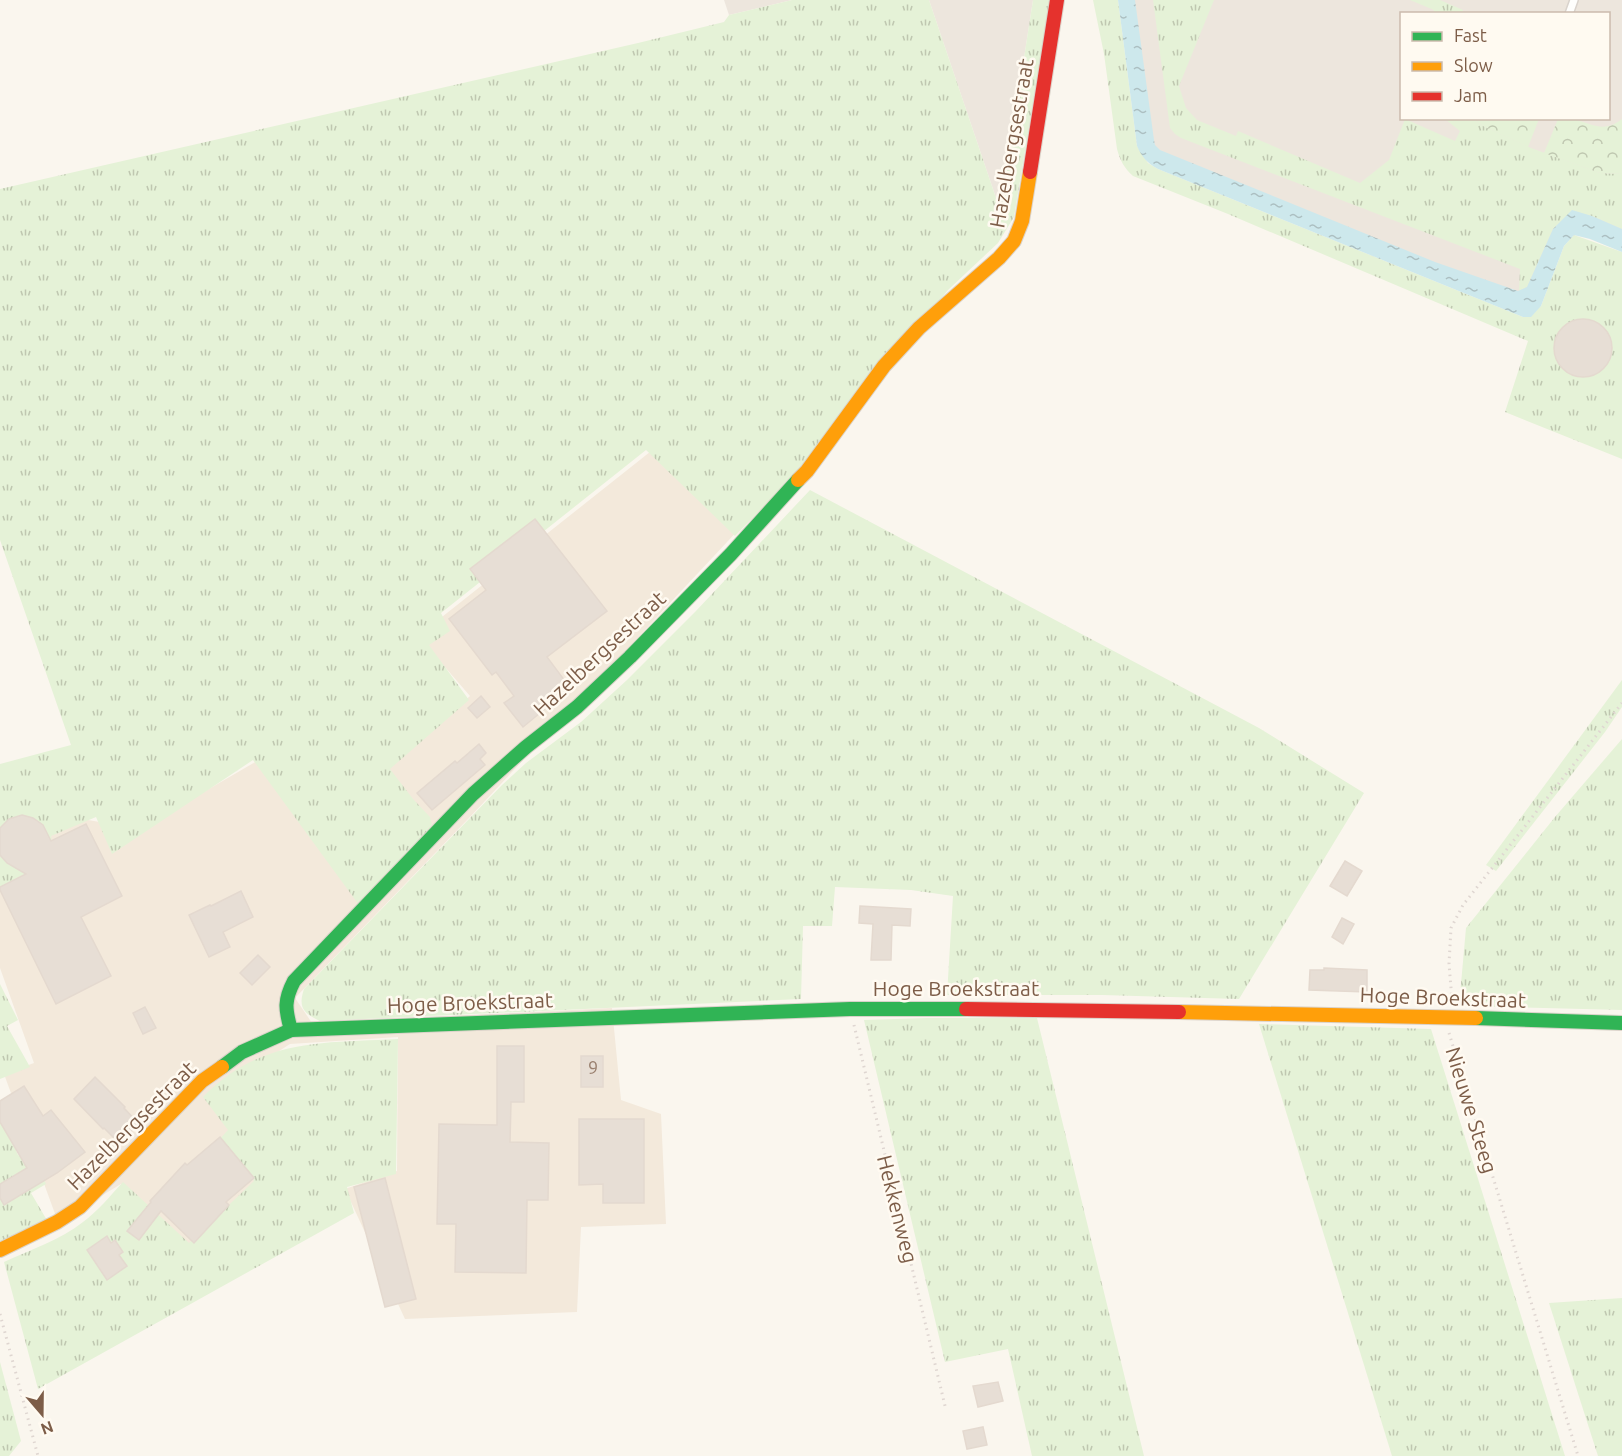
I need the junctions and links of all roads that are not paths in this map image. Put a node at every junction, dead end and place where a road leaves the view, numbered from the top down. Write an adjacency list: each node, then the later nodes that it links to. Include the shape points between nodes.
1 (1057, 0): 3 (street, Hazelbergsestraat, via 1022,221 1014,241 919,328 807,471 731,554 577,707 473,794 294,981 285,997)
2 (1622, 1023): 3 (street, Hoge Broekstraat, via 1050,1009 850,1009)
3 (291, 1030): 4 (street, Hazelbergsestraat, via 242,1052 202,1081 80,1207)
4 (0, 1250)

